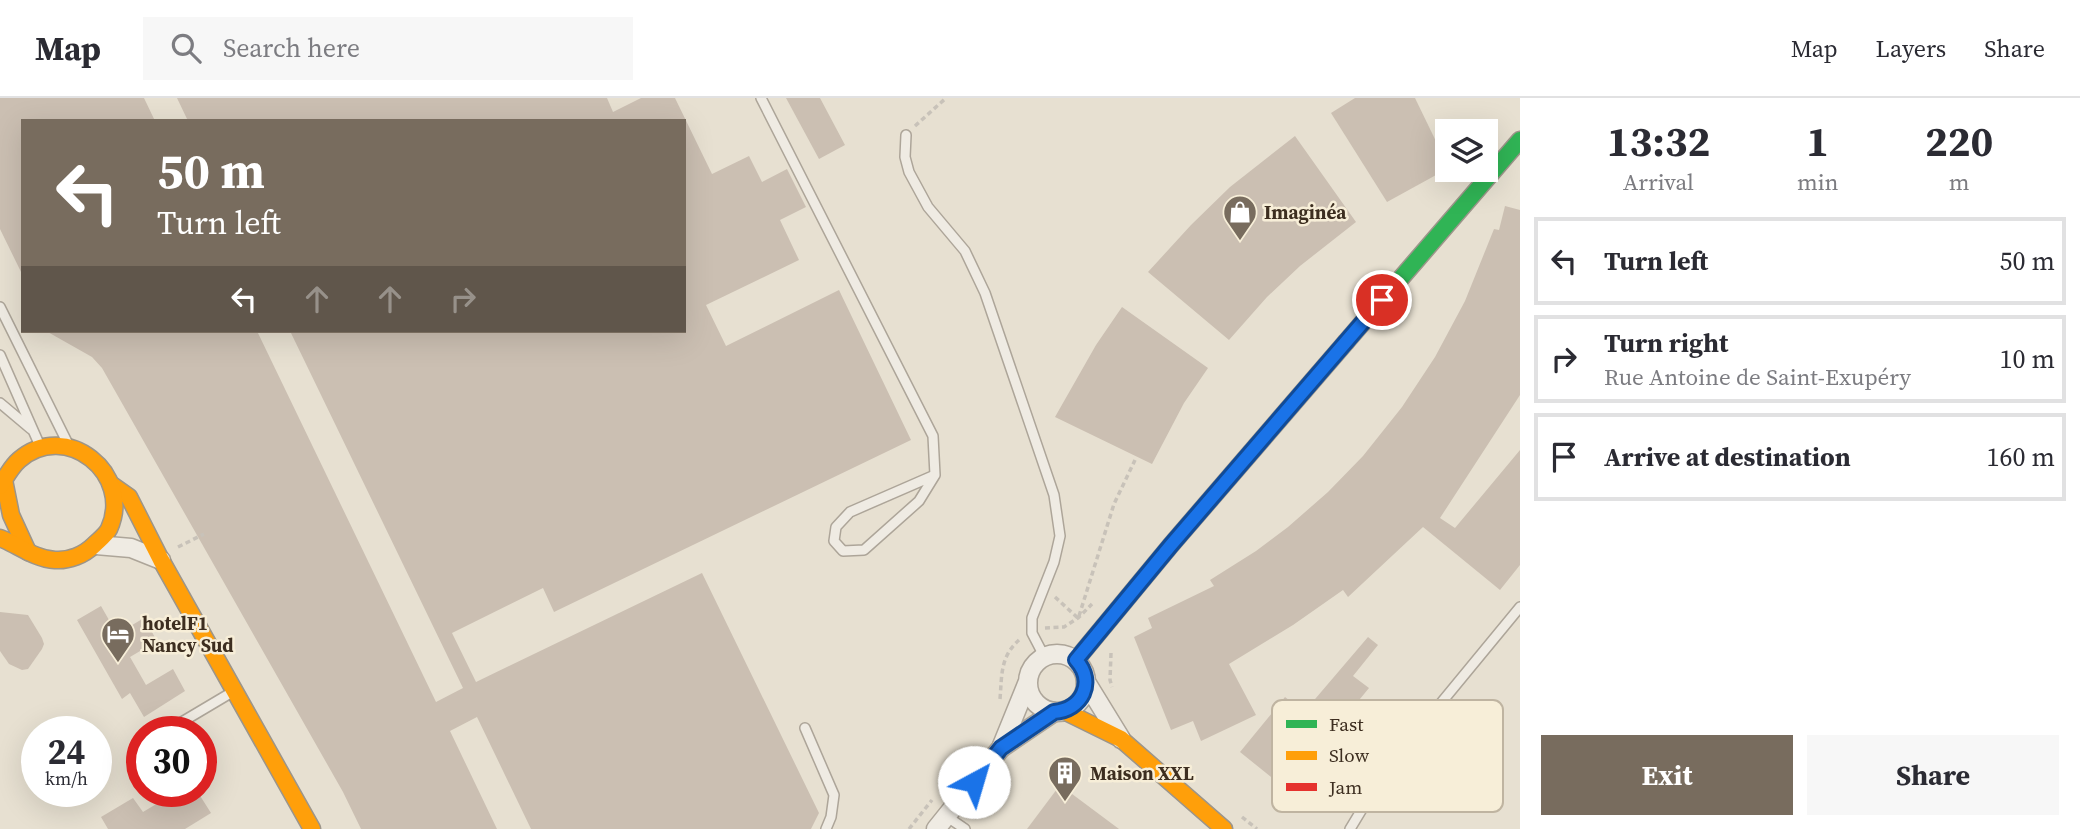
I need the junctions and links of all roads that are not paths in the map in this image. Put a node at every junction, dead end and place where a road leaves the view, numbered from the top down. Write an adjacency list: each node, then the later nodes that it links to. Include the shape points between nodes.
1 (761, 98): 10 (lane, via 933,436)
2 (906, 135): 18 (lane, via 909,172 928,207 965,251 985,293 1054,495 1060,536 1032,618 1032,633)
3 (1520, 140): 19 (street)
4 (0, 307): 8 (lane)
5 (0, 355): 7 (lane)
6 (0, 403): 7 (lane)
7 (35, 431): 9 (lane)
8 (70, 447): 9 (street); 12 (street, via 100,463)
9 (41, 448): 11 (street, via 15,464)
10 (935, 475): 10 (lane, via 919,501 864,550 843,551 834,541 836,527 850,512)
11 (2, 483): 15 (street, via 10,515)
12 (112, 485): 14 (street, via 115,509 108,530); 16 (street, via 129,497)
13 (0, 538): 15 (street)
14 (96, 545): 15 (street, via 78,556 58,560); 16 (street, via 131,548)
15 (28, 552)
16 (160, 560): 22 (street)
17 (1520, 607): 23 (lane)
18 (1044, 656): 19 (street, via 1062,653); 21 (street, via 1031,669)
19 (1076, 660): 20 (street)
20 (1086, 682): 24 (street, via 1075,706); 27 (street)
21 (1027, 684): 24 (street, via 1035,703); 28 (street)
22 (236, 690): 25 (lane); 31 (street)
23 (1443, 700)
24 (1059, 712): 27 (street); 28 (street)
25 (192, 716)
26 (805, 728): 32 (lane, via 834,795)
27 (1121, 739): 34 (street)
28 (1001, 748): 30 (street)
29 (1360, 812): 35 (lane)
30 (941, 822): 33 (lane)
31 (312, 829)
32 (826, 829)
33 (965, 829)
34 (1224, 829)
35 (1350, 829)

